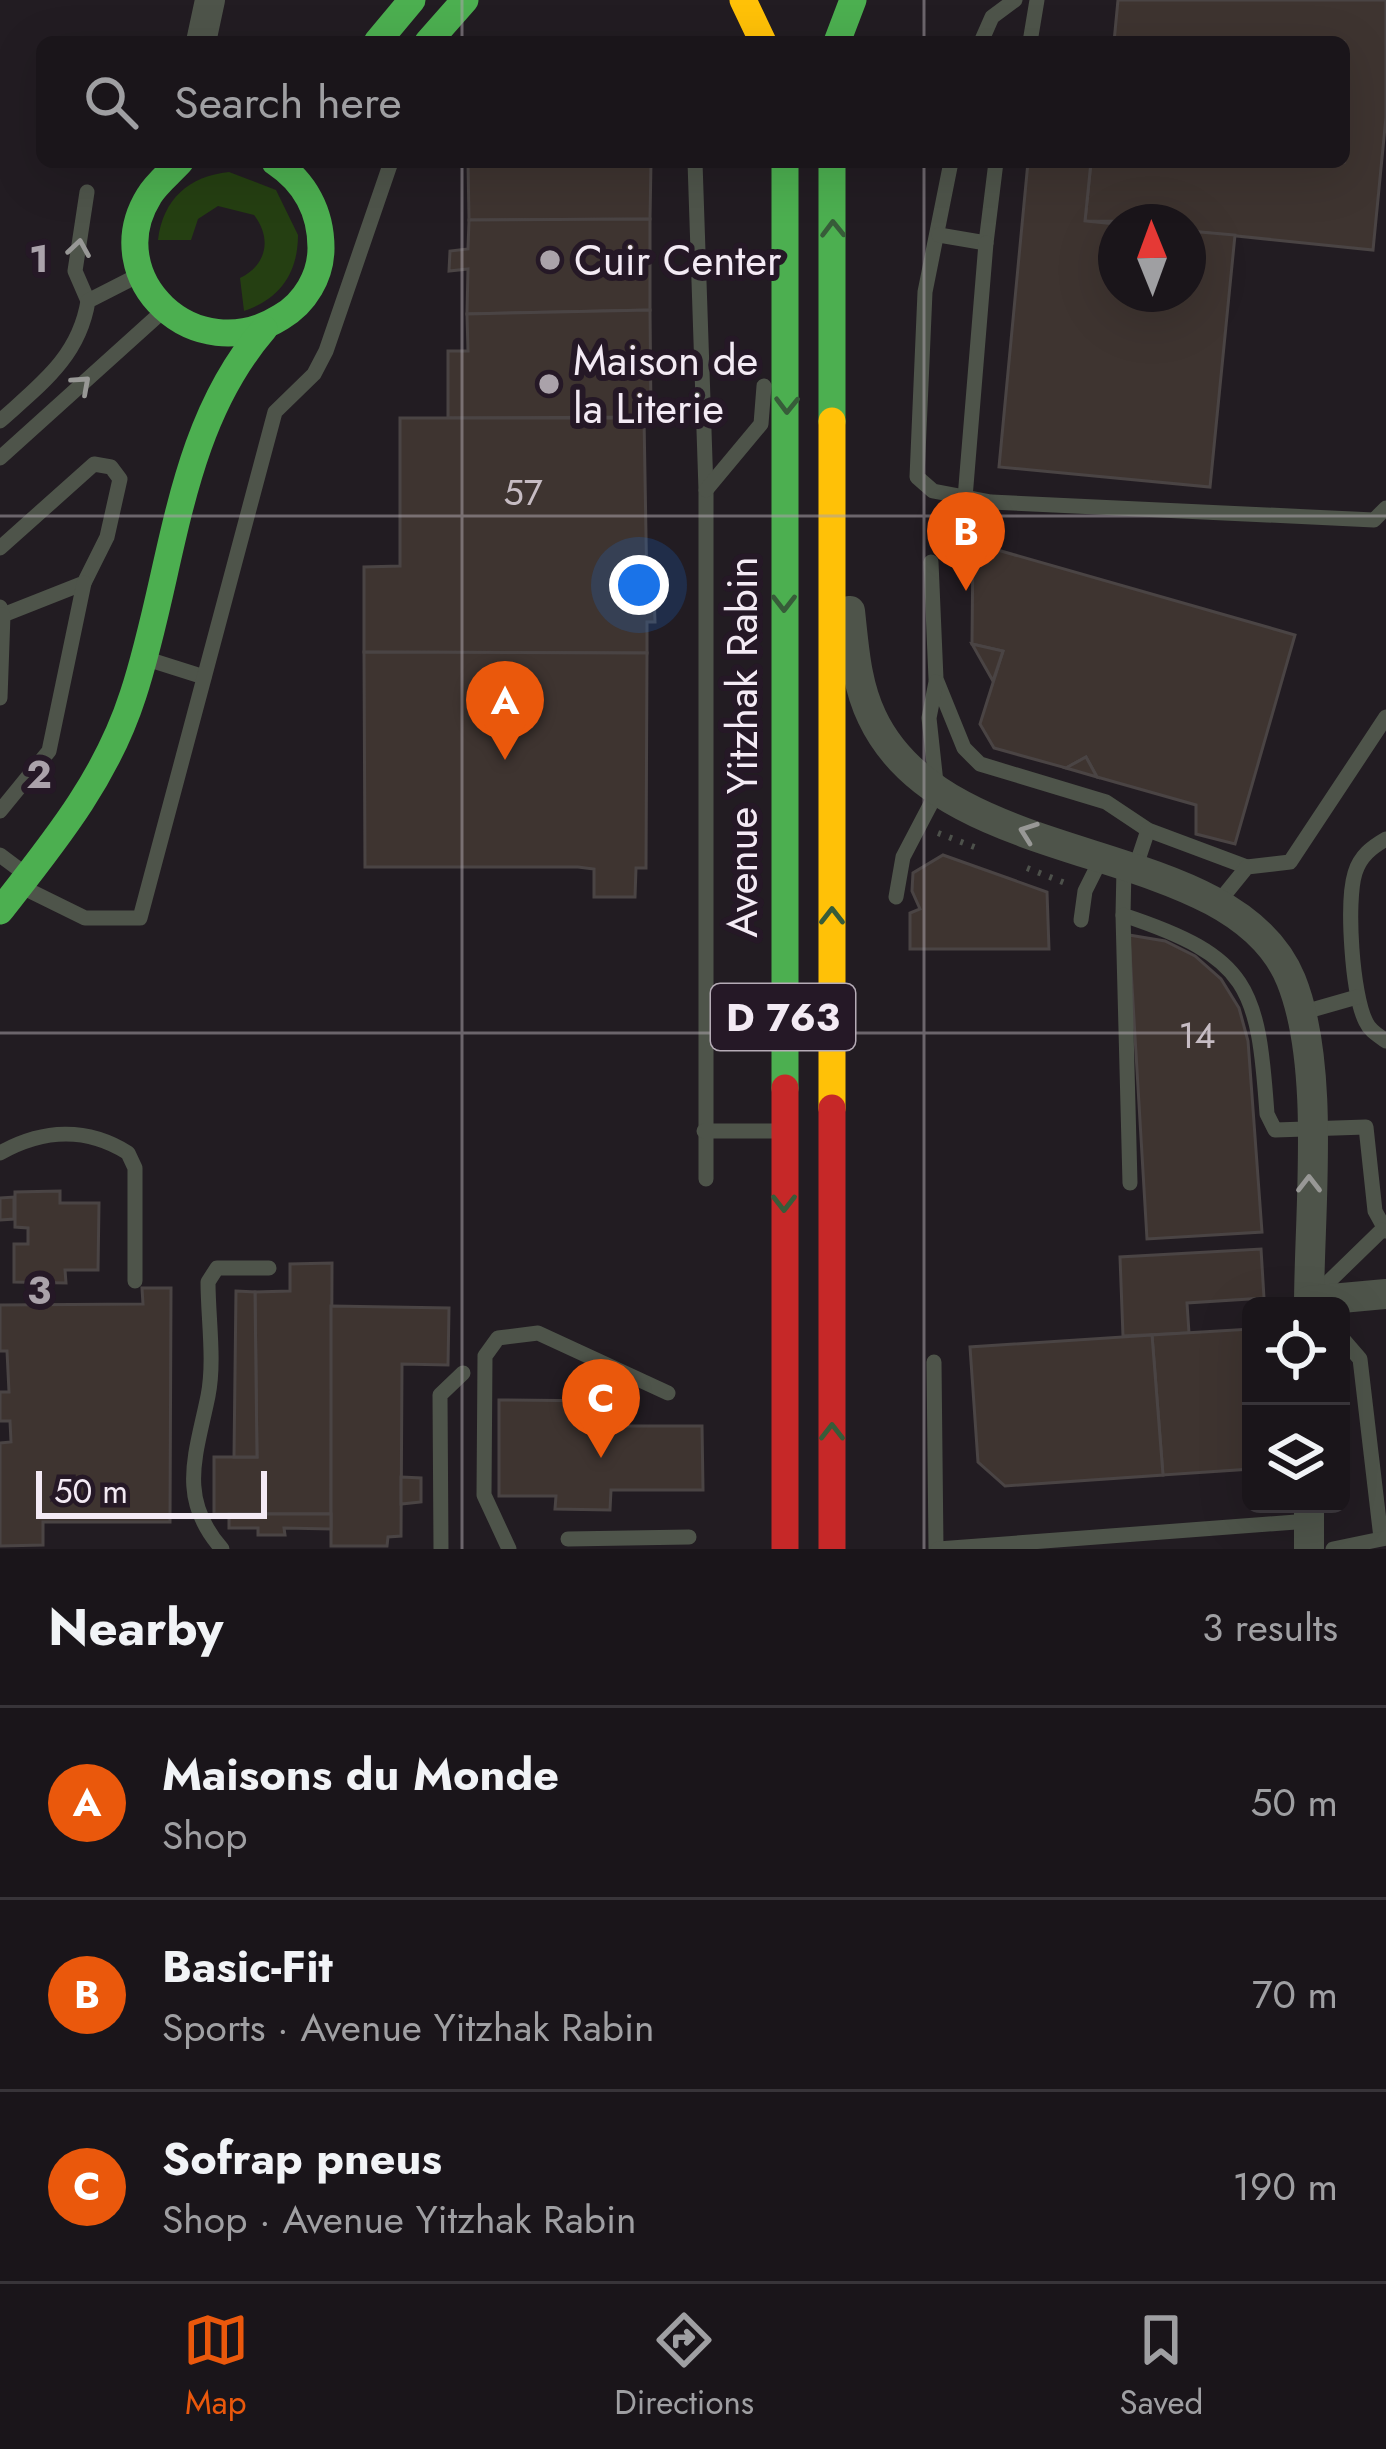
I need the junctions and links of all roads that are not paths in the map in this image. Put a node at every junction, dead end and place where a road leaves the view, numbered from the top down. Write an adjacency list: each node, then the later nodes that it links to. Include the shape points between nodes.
1 (210, 0): 8 (street)
2 (412, 0): 9 (main road)
3 (465, 0): 10 (main road)
4 (743, 0): 11 (main road)
5 (853, 0): 12 (main road)
6 (1015, 0): 13 (lane, via 992,16)
7 (1037, 0): 14 (lane)
8 (202, 36)
9 (382, 36)
10 (433, 36)
11 (760, 36)
12 (839, 36)
13 (984, 36)
14 (1031, 36)
15 (167, 168): 31 (main road, via 138,215)
16 (281, 168): 26 (main road)
17 (320, 168): 26 (main road)
18 (389, 168): 30 (lane)
19 (694, 168): 41 (lane)
20 (783, 168): 36 (lane)
21 (784, 168): 71 (main road, Avenue Yitzhak Rabin / D 763, one-way to 71)
22 (832, 168): 42 (main road, D 763, one-way to 22)
23 (950, 168): 27 (lane)
24 (995, 168): 28 (lane)
25 (88, 192): 32 (lane, one-way to 25, via 75,271)
26 (312, 200): 29 (main road)
27 (939, 235): 28 (lane); 43 (lane, via 925,292 917,477 933,491)
28 (986, 243): 43 (lane)
29 (321, 256): 30 (lane); 34 (main road, via 302,300)
30 (358, 269): 50 (lane, via 314,374 274,412)
31 (140, 275): 32 (lane); 33 (main road)
32 (88, 301): 38 (lane, via 61,367)
33 (164, 311): 35 (main road); 40 (lane, one-way to 33)
34 (264, 329): 35 (main road); 39 (main road, via 231,367)
35 (195, 331): 39 (main road)
36 (767, 353)
37 (765, 376): 41 (lane, via 760,424)
38 (0, 421)
39 (202, 423): 49 (main road)
40 (0, 458)
41 (706, 490): 70 (lane)
42 (832, 498): 54 (street, via 861,691 887,743); 98 (main road, D 763, one-way to 42)
43 (965, 498): 44 (lane, via 1374,520)
44 (1386, 508)
45 (0, 548): 47 (lane, via 94,464 111,467 120,479 116,498)
46 (931, 562): 51 (lane)
47 (84, 583): 48 (lane); 55 (lane, via 49,751)
48 (2, 611): 52 (lane)
49 (143, 658): 50 (lane); 61 (main road, via 93,790)
50 (203, 677): 61 (lane, via 140,918 85,918)
51 (936, 679): 54 (lane, via 929,718); 56 (lane, via 964,748 980,764 1106,802)
52 (0, 698)
53 (1386, 717): 60 (lane, via 1290,862)
54 (937, 792): 59 (street, one-way to 54); 62 (lane, via 903,857)
55 (0, 811)
56 (1148, 830): 59 (lane); 60 (lane)
57 (1386, 839): 67 (lane, via 1355,870)
58 (0, 855): 61 (lane)
59 (1120, 866): 63 (street); 65 (lane); 66 (lane, via 1085,892)
60 (1247, 867): 63 (lane)
61 (20, 878): 64 (main road)
62 (896, 897)
63 (1217, 904): 68 (street, via 1268,945 1290,976)
64 (0, 911)
65 (1123, 915): 72 (lane, via 1175,932 1237,975 1262,1038 1267,1114 1275,1130); 75 (lane)
66 (1081, 920)
67 (1357, 997): 68 (lane); 69 (lane, via 1367,1028)
68 (1301, 1012): 72 (street)
69 (1386, 1041)
70 (704, 1131): 71 (lane); 74 (lane)
71 (783, 1131): 91 (main road, Avenue Yitzhak Rabin / D 763, one-way to 91)
72 (1310, 1133): 76 (lane, via 1366,1126); 80 (street, one-way to 72)
73 (0, 1153): 78 (lane, via 49,1134 85,1133 128,1154 135,1168)
74 (706, 1179)
75 (1130, 1183)
76 (1384, 1230): 81 (lane)
77 (269, 1268): 95 (lane, via 218,1268 208,1282 208,1395 195,1434 195,1503 202,1527)
78 (135, 1281)
79 (1386, 1294): 82 (street)
80 (1310, 1297)
81 (1317, 1297)
82 (1350, 1299)
83 (1350, 1347): 89 (lane, via 1360,1358)
84 (934, 1362): 99 (lane)
85 (463, 1372): 96 (lane, via 440,1395)
86 (668, 1393): 97 (lane, via 538,1333 498,1338 485,1356 484,1495)
87 (1309, 1525): 92 (lane)
88 (689, 1537): 93 (lane)
89 (1383, 1538): 100 (lane)
90 (568, 1539): 93 (lane)
91 (782, 1541)
92 (1101, 1543): 94 (lane)
93 (622, 1544)
94 (1047, 1545): 99 (lane)
95 (222, 1549)
96 (441, 1549)
97 (508, 1549)
98 (832, 1549)
99 (937, 1549)
100 (1334, 1549)

